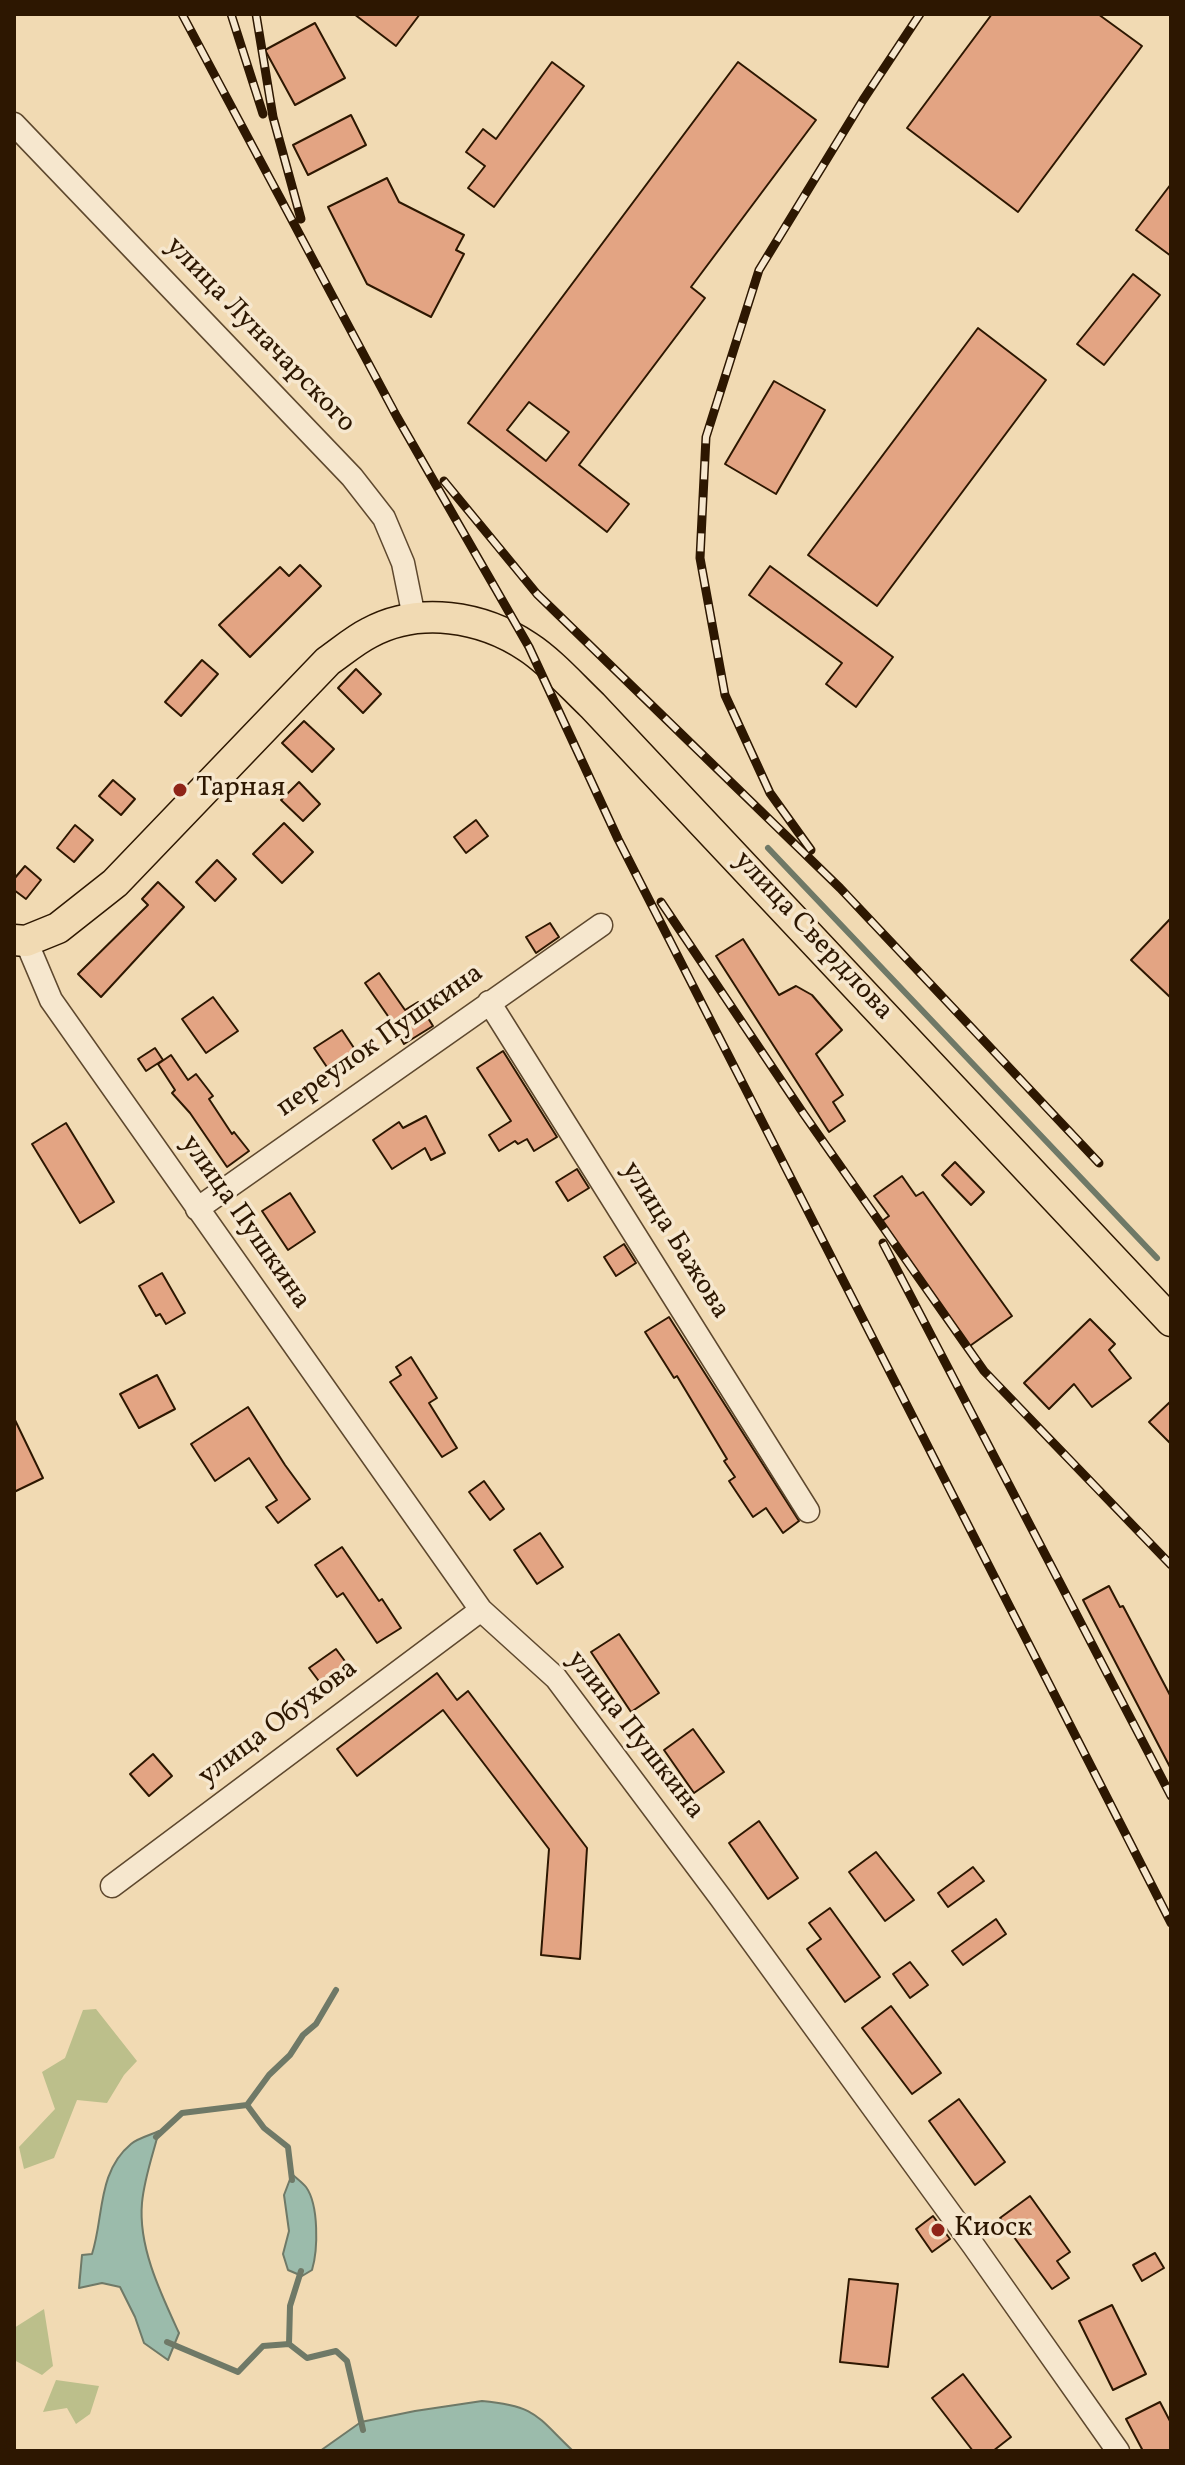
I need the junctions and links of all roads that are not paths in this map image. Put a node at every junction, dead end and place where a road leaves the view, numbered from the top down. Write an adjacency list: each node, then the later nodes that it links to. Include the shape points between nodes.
1 (14, 124): 2 (street, улица Луначарского, via 352,477 384,518 403,563)
2 (414, 617): 4 (main road, via 370,632 328,661 115,883 58,928); 7 (main road, улица Свердлова, via 484,625 529,647 592,705)
3 (601, 925): 5 (street, переулок Пушкина)
4 (20, 940): 6 (street, улица Пушкина, via 51,1000)
5 (489, 1002): 6 (street, переулок Пушкина); 8 (street, улица Бажова)
6 (197, 1209): 9 (street, улица Пушкина)
7 (1171, 1321)
8 (808, 1511)
9 (481, 1610): 10 (street, улица Обухова); 11 (street, улица Пушкина, via 556,1678 729,1909)
10 (112, 1886)
11 (1118, 2451)

